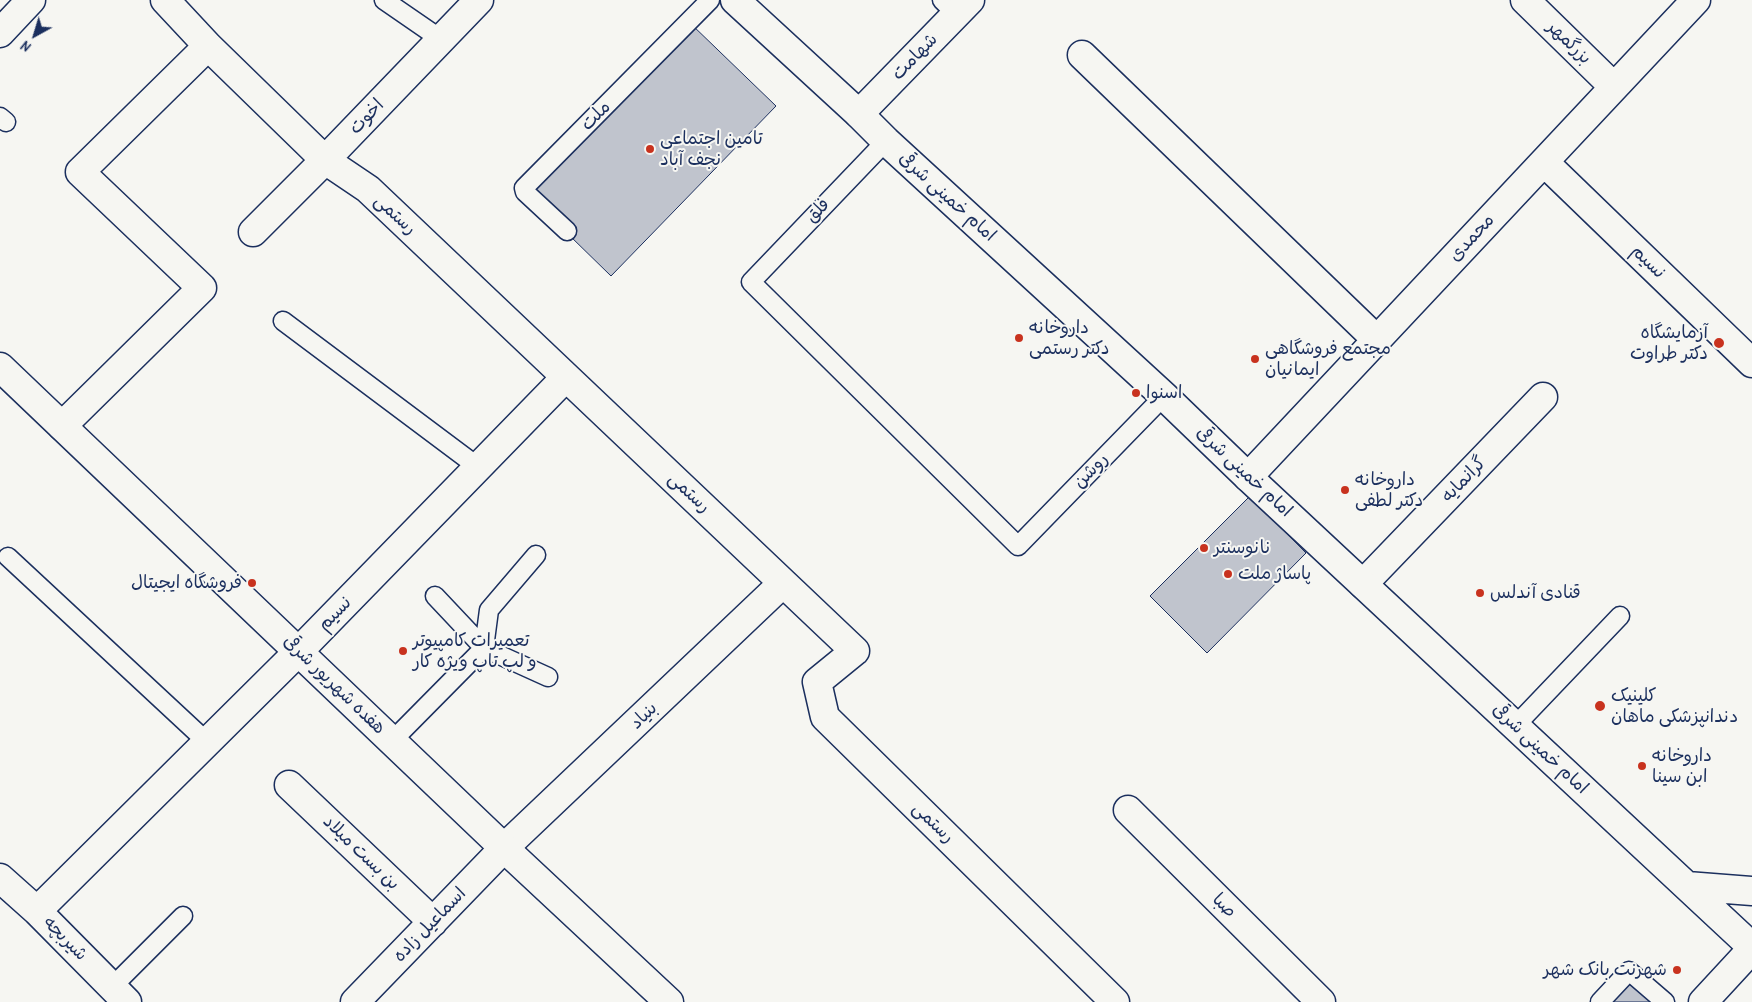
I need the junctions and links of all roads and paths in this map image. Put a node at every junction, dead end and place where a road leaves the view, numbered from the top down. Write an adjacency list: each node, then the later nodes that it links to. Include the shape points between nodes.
1 (30, 0): 10 (street)
2 (164, 0): 12 (street, رستمی)
3 (384, 0): 11 (lane)
4 (479, 0): 11 (street, اخوت)
5 (710, 0): 19 (lane, ملت, via 524,188)
6 (735, 0): 15 (street, امام خمینی شرقی)
7 (1524, 0): 14 (street, بزرگمهر)
8 (1696, 0): 14 (street, محمدی)
9 (956, 5): 15 (street, شهامت)
10 (0, 33)
11 (442, 40): 17 (street, اخوت)
12 (208, 46): 17 (street, رستمی); 28 (street, via 80,172 202,288)
13 (1082, 55): 22 (street)
14 (1614, 87): 18 (street, محمدی)
15 (859, 114): 16 (street, امام خمینی شرقی)
16 (886, 141): 26 (street, امام خمینی شرقی); 31 (lane, فلق, via 751,282)
17 (325, 160): 20 (street, اخوت); 25 (street, رستمی, via 368,189)
18 (1544, 162): 22 (street, محمدی); 23 (street, نسیم)
19 (567, 231)
20 (252, 232)
21 (283, 321): 29 (lane)
22 (1376, 340): 30 (street, محمدی)
23 (1752, 363)
24 (0, 367): 28 (street, هفده شهریور شرقی)
25 (566, 377): 29 (street, نسیم); 34 (street, رستمی)
26 (1164, 396): 30 (street, امام خمینی شرقی); 31 (lane, روشن)
27 (1544, 397): 35 (street, گرانمایه)
28 (62, 426): 39 (street, هفده شهریور شرقی)
29 (478, 467): 39 (street, نسیم)
30 (1248, 477): 35 (street, امام خمینی شرقی)
31 (1018, 546)
32 (536, 555): 38 (lane, via 488,610)
33 (8, 557): 43 (lane)
34 (783, 583): 46 (street, بنیاد); 57 (street, رستمی, via 855,651 817,682 825,717)
35 (1363, 584): 41 (street, امام خمینی شرقی)
36 (435, 596): 38 (lane)
37 (1620, 616): 41 (lane)
38 (484, 648): 40 (lane); 42 (lane)
39 (299, 651): 42 (street, هفده شهریور شرقی); 43 (street, نسیم)
40 (548, 677)
41 (1515, 726): 48 (street, امام خمینی شرقی)
42 (392, 741): 46 (street, هفده شهریور شرقی)
43 (207, 742): 50 (street, نسیم)
44 (289, 784): 52 (street, بن بست میلاد)
45 (1128, 810): 58 (street, صبا)
46 (504, 848): 52 (street, اسماعیل زاده); 56 (street, هفده شهریور شرقی)
47 (0, 878): 50 (street, شیربچه)
48 (1687, 886): 49 (street); 53 (street, امام خمینی شرقی)
49 (1752, 891)
50 (37, 911): 54 (street, شیربچه)
51 (183, 916): 54 (lane)
52 (433, 922): 55 (street, اسماعیل زاده)
53 (1752, 948): 61 (street)
54 (119, 994)
55 (355, 1002)
56 (669, 1002)
57 (1115, 1002)
58 (1321, 1002)
59 (1600, 1002): 60 (lane, via 1629,971)
60 (1664, 1002)
61 (1703, 1002)

